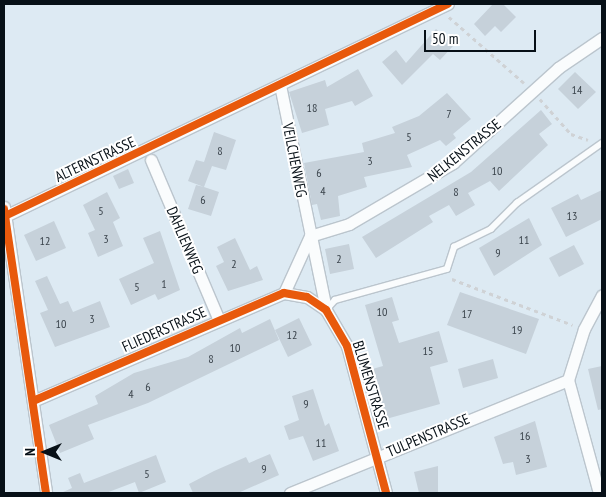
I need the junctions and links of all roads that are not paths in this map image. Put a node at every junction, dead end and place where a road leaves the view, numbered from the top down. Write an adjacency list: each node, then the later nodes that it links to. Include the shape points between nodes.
1 (443, 6): 3 (street, ALTERNSTRASSE)
2 (602, 38): 7 (street, NELKENSTRASSE, via 587,45 453,163 349,224)
3 (280, 85): 6 (street, ALTERNSTRASSE); 7 (street, VEILCHENWEG)
4 (602, 143): 10 (lane, via 518,203 491,229 454,247 447,269 335,300)
5 (151, 160): 11 (street, DAHLIENWEG)
6 (4, 212): 13 (street, ALTERNSTRASSE)
7 (310, 236): 8 (street); 10 (street, VEILCHENWEG)
8 (284, 292): 10 (street, BLUMENSTRASSE, via 307,296); 11 (street, FLIEDERSTRASSE)
9 (602, 295): 12 (street, via 584,329)
10 (326, 310): 14 (street, BLUMENSTRASSE, via 347,346)
11 (219, 320): 13 (street, FLIEDERSTRASSE)
12 (568, 380): 14 (street, TULPENSTRASSE); 18 (street)
13 (33, 401): 15 (street, ALTERNSTRASSE)
14 (378, 456): 16 (street, TULPENSTRASSE); 17 (street, BLUMENSTRASSE)
15 (46, 493)
16 (290, 493)
17 (386, 493)
18 (598, 493)

